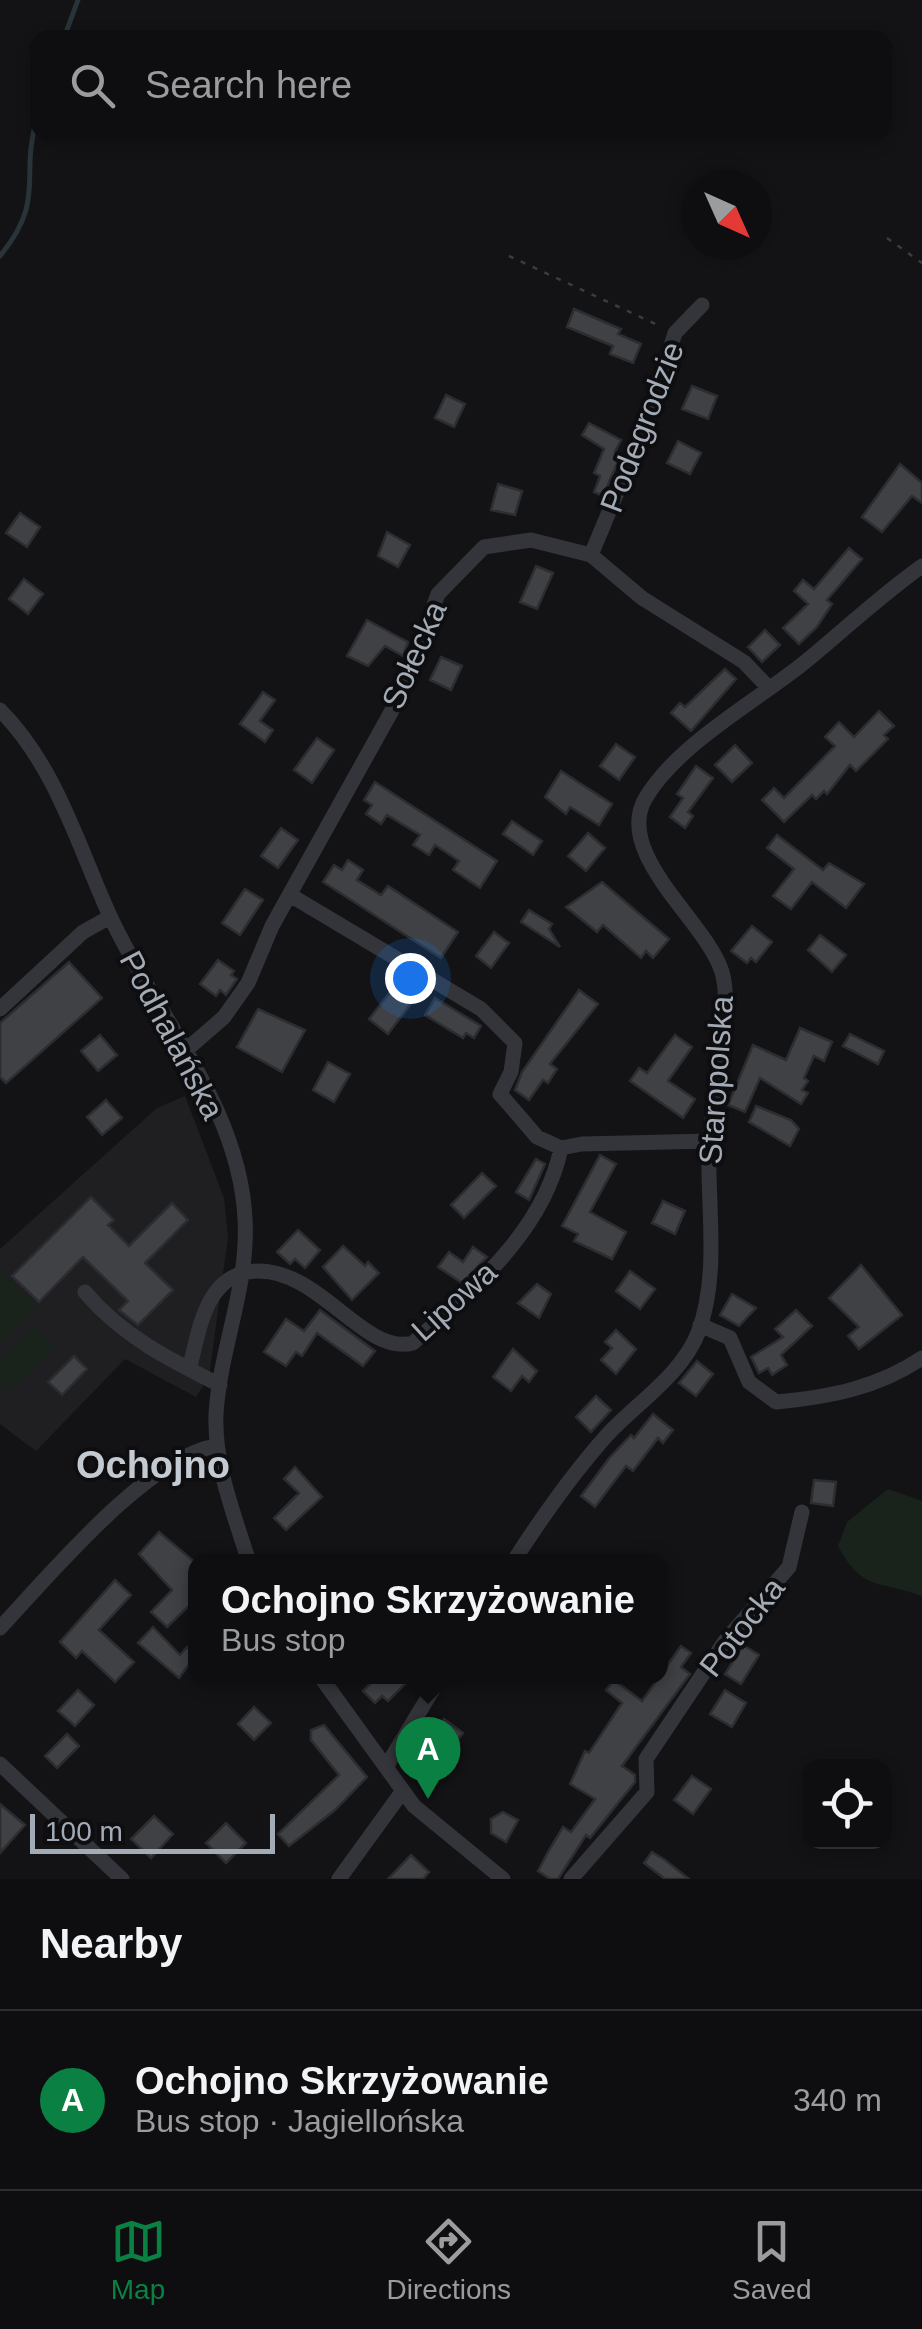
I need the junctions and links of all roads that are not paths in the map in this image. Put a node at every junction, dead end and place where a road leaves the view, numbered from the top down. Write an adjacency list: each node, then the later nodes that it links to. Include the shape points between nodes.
1 (702, 305): 2 (street, Podegrodzie, via 675,333)
2 (592, 555): 4 (street, Sołecka, via 642,598 744,662); 6 (street, Sołecka, via 531,540 484,548 438,594 400,696)
3 (922, 566): 4 (street, Staropolska)
4 (767, 686): 10 (street, Staropolska, via 680,760 644,800 638,828 646,854 722,972)
5 (0, 710): 7 (street, Podhalańska, via 37,754)
6 (290, 895): 9 (street, Sołecka, via 248,983 224,1017); 11 (street, via 481,1009 516,1043 500,1094 537,1137)
7 (110, 916): 8 (street, via 83,932); 9 (street, Podhalańska)
8 (0, 1010)
9 (185, 1051): 12 (street, Podhalańska, via 216,1109 236,1171 246,1222)
10 (710, 1141): 11 (street); 14 (street, Staropolska, via 710,1263)
11 (561, 1148): 12 (street, Lipowa, via 538,1210 508,1250 413,1343 384,1343 294,1278)
12 (243, 1271): 16 (street, via 210,1300); 17 (street, Podhalańska)
13 (85, 1292): 16 (street, via 131,1338)
14 (700, 1325): 15 (street, via 730,1338 749,1382 776,1402 830,1397 894,1377); 21 (street, Staropolska, via 671,1373 608,1434)
15 (922, 1358)
16 (190, 1366): 17 (street)
17 (220, 1385): 18 (street, Podhalańska)
18 (216, 1446): 20 (street, Podhalańska); 22 (street, via 194,1449 107,1515)
19 (802, 1512): 31 (street, Potocka, via 789,1567 725,1641 646,1759 648,1792)
20 (248, 1554)
21 (518, 1554)
22 (0, 1628)
23 (326, 1684): 26 (street)
24 (437, 1684): 26 (street)
25 (0, 1764): 28 (street)
26 (386, 1766): 27 (street)
27 (402, 1792): 29 (street); 30 (street)
28 (122, 1879)
29 (339, 1879)
30 (503, 1879)
31 (571, 1879)

